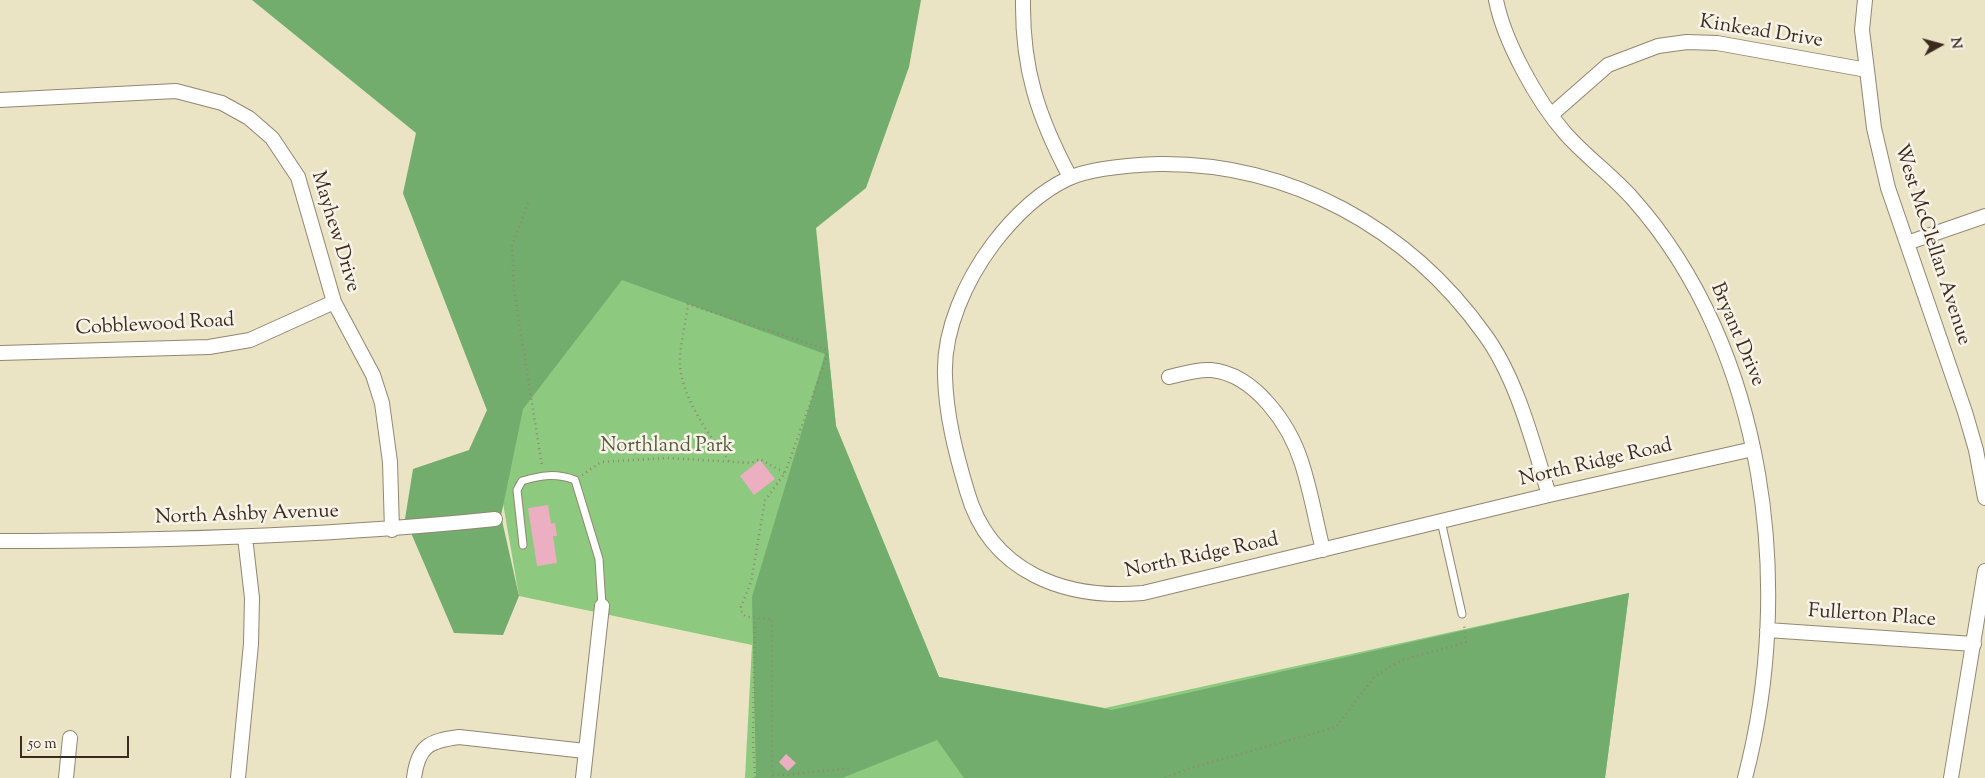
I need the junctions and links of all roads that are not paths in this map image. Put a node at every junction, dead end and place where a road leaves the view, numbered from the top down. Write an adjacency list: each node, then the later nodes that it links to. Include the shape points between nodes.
1 (1023, 0): 7 (street, via 1025,53 1034,94 1048,136)
2 (1496, 0): 6 (street, Bryant Drive, via 1518,58)
3 (1865, 0): 4 (street, West McClellan Avenue, via 1862,30)
4 (1867, 70): 6 (street, Kinkead Drive, via 1717,43 1687,42 1658,46 1608,65); 9 (street, West McClellan Avenue, via 1874,128 1888,188)
5 (0, 100): 10 (street, Mayhew Drive, via 176,91 207,97 236,110 272,138 298,177)
6 (1551, 115): 13 (street, Bryant Drive, via 1566,134 1632,198 1660,232 1690,278 1725,350 1746,415)
7 (1070, 177): 14 (street, via 1145,164 1222,167 1296,186 1364,220 1416,259 1464,307 1488,338 1518,400); 22 (street, North Ridge Road, via 1038,198 1001,233 973,275 953,322 944,375 952,440 971,506 985,532 1020,567 1042,581 1079,592 1115,596 1143,593)
8 (1985, 216): 9 (street)
9 (1907, 243): 15 (street, West McClellan Avenue, via 1976,450)
10 (334, 302): 11 (street, Cobblewood Road, via 250,340 209,346); 18 (street, Mayhew Drive, via 373,375 382,403 390,462)
11 (0, 353)
12 (1169, 377): 22 (street, via 1211,370 1245,382 1259,394 1290,438 1302,463)
13 (1752, 450): 14 (street, North Ridge Road); 26 (street, Bryant Drive, via 1768,557)
14 (1549, 495): 17 (street, North Ridge Road)
15 (1985, 498)
16 (495, 519): 18 (street, North Ashby Avenue)
17 (1441, 521): 22 (street, North Ridge Road); 25 (lane)
18 (392, 530): 19 (street, North Ashby Avenue)
19 (245, 536): 20 (street, North Ashby Avenue); 31 (street, via 252,598 251,644)
20 (0, 541)
21 (523, 545): 24 (lane, via 517,490 522,481 544,475 561,475 575,480 598,559)
22 (1323, 550)
23 (1985, 571): 27 (street)
24 (602, 606): 29 (street)
25 (1462, 614)
26 (1767, 630): 27 (street, Fullerton Place); 34 (street, Bryant Drive, via 1762,683)
27 (1974, 644): 35 (street)
28 (70, 738): 30 (street)
29 (585, 751): 32 (street, via 459,737 438,740 426,746 416,762); 33 (street)
30 (66, 778)
31 (238, 778)
32 (414, 778)
33 (583, 778)
34 (1745, 778)
35 (1951, 778)

